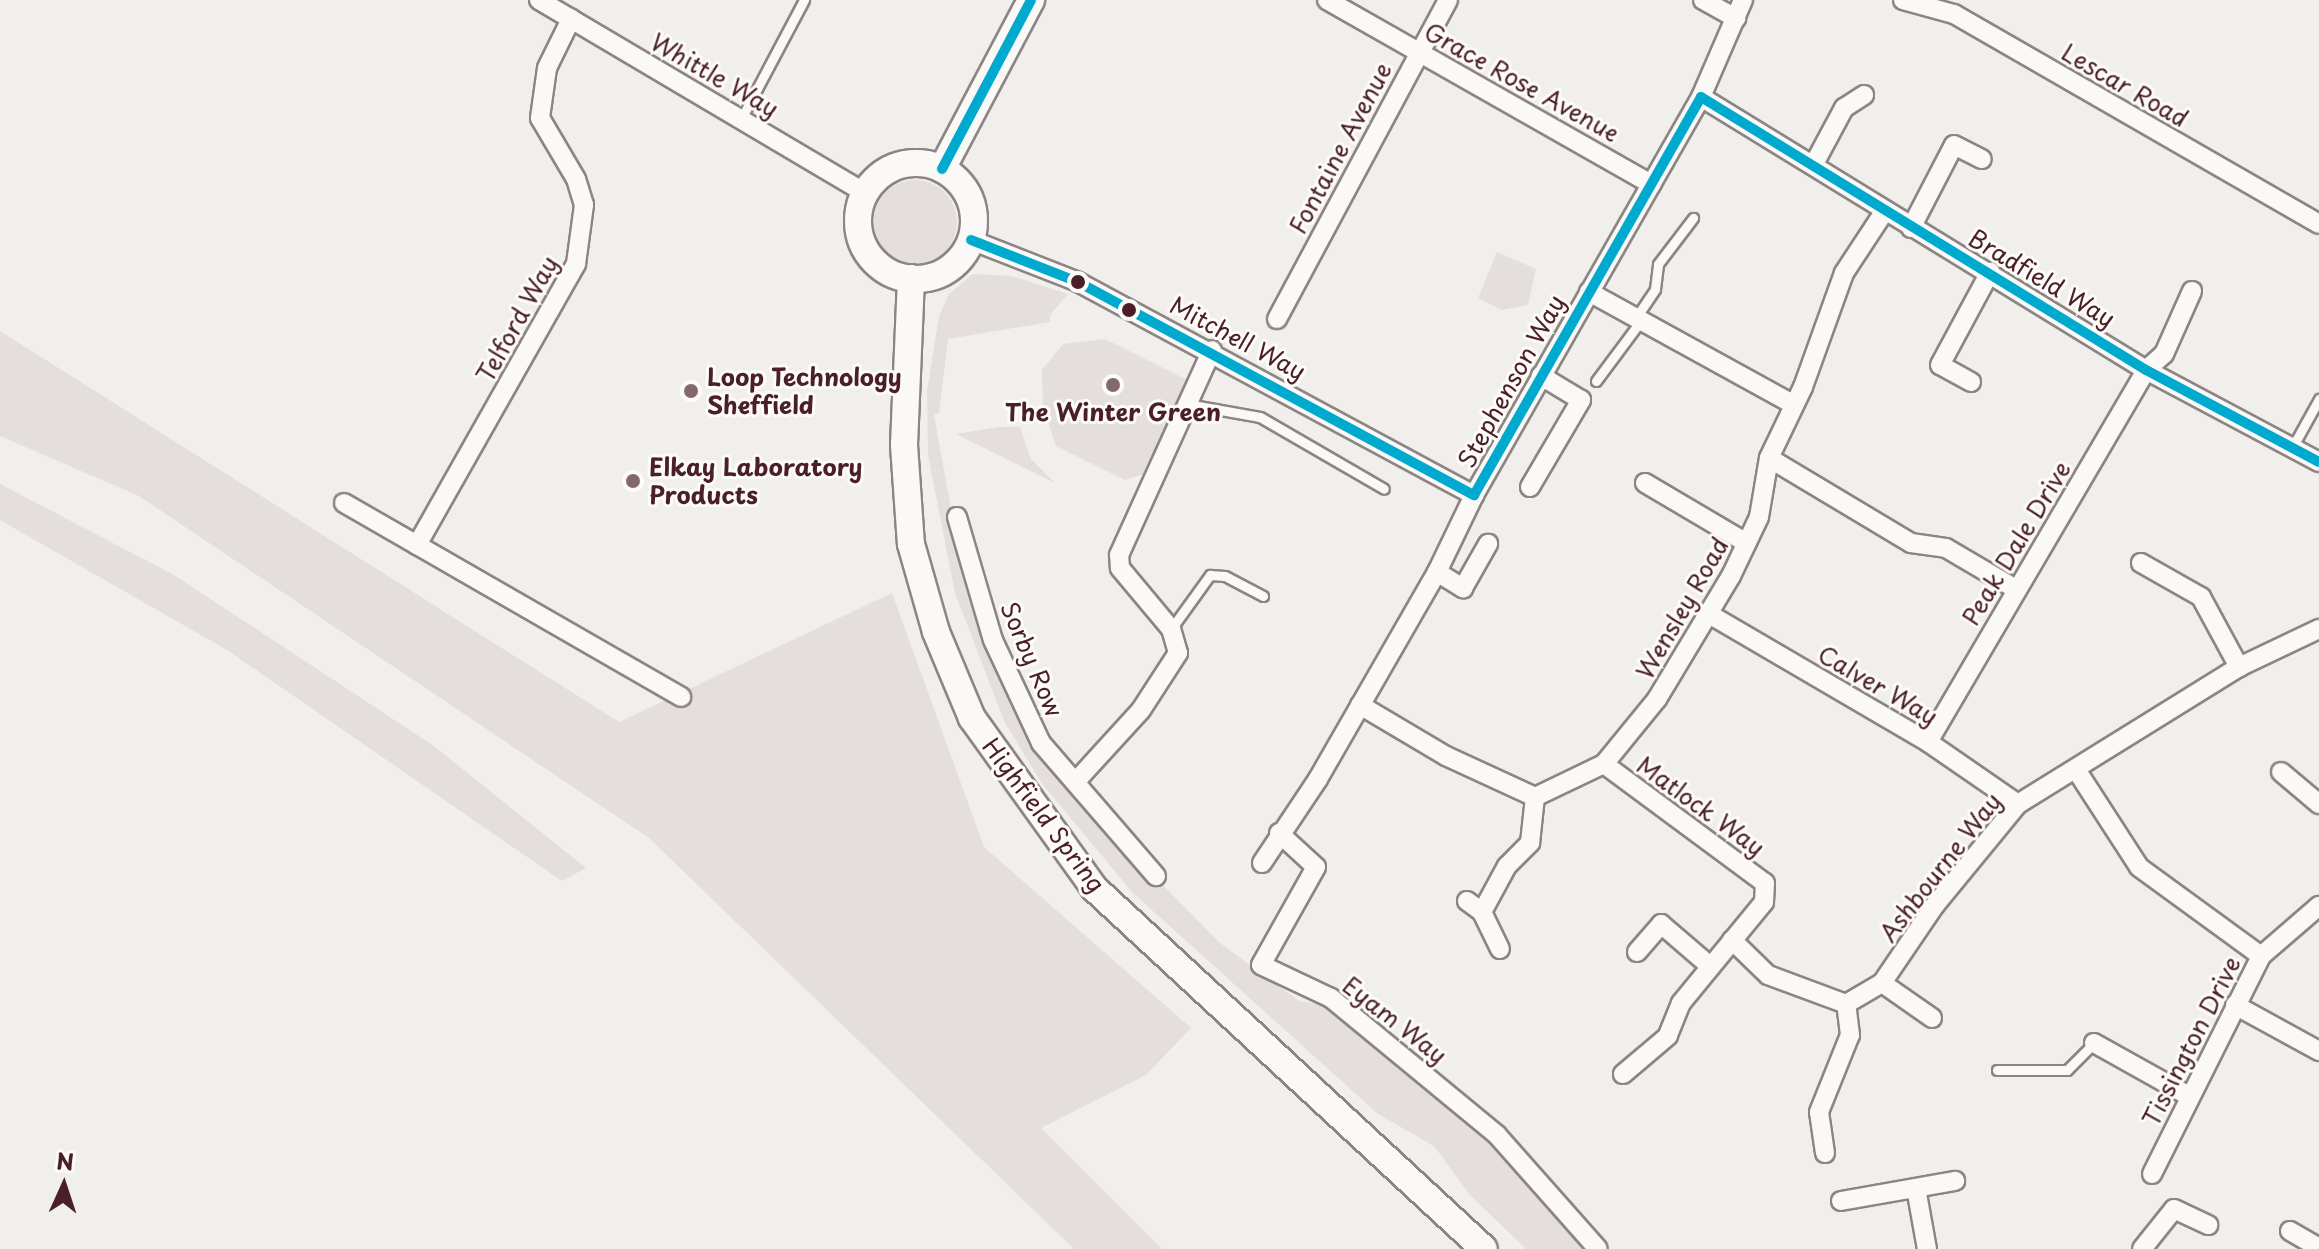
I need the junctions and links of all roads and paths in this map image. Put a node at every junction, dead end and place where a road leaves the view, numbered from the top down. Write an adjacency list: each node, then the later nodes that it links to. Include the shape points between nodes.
1 (539, 0): 10 (street, Whittle Way)
2 (804, 0): 14 (lane)
3 (1031, 0): 17 (main road)
4 (1327, 0): 11 (street, Grace Rose Avenue)
5 (1448, 0): 11 (street, Fontaine Avenue)
6 (1703, 0): 9 (street)
7 (1743, 0): 9 (street, Stephenson Way)
8 (1903, 0): 22 (street, Lescar Road, via 1954,14)
9 (1736, 18): 13 (street, Stephenson Way)
10 (571, 19): 14 (street, Whittle Way); 50 (street, Telford Way, via 547,68 540,118 576,179 584,205 576,264)
11 (1418, 51): 18 (street, Grace Rose Avenue); 29 (street, Fontaine Avenue)
12 (1864, 95): 16 (street, via 1844,108)
13 (1701, 97): 16 (street, Bradfield Way); 18 (street, Stephenson Way)
14 (741, 119): 19 (street, Whittle Way)
15 (1982, 159): 23 (street, via 1954,145)
16 (1814, 164): 20 (street, Bradfield Way)
17 (942, 169): 19 (main road, via 910,163 890,169); 24 (main road, via 962,185 971,202)
18 (1651, 184): 28 (street, Stephenson Way)
19 (865, 193): 26 (main road, via 858,218 868,254 881,267)
20 (1884, 212): 23 (street, Bradfield Way); 38 (street, Wensley Road, via 1844,273)
21 (1693, 218): 30 (lane, via 1658,264 1655,289)
22 (2319, 224)
23 (1911, 228): 25 (street, Bradfield Way)
24 (971, 240): 26 (main road, via 950,268); 31 (street, Mitchell Way, via 1078,282)
25 (1990, 272): 32 (street, Bradfield Way); 35 (street, via 1940,365)
26 (911, 278): 95 (main road, Highfield Spring, via 904,445 911,544 936,632 972,718 1094,888)
27 (2192, 291): 32 (street, via 2164,354)
28 (1589, 292): 30 (street); 33 (street, Stephenson Way)
29 (1277, 319)
30 (1638, 321): 34 (lane); 38 (street)
31 (1212, 350): 37 (street); 45 (street, Mitchell Way)
32 (2146, 370): 39 (street, Bradfield Way); 53 (street, Peak Dale Drive)
33 (1541, 376): 43 (street, via 1581,400); 45 (street, Stephenson Way)
34 (1596, 381)
35 (1971, 382)
36 (2319, 399): 39 (lane)
37 (1187, 404): 44 (lane, via 1260,417); 56 (street, via 1118,561)
38 (1793, 404): 40 (street, Wensley Road)
39 (2293, 446): 41 (street, Bradfield Way)
40 (1769, 458): 48 (street, Wensley Road, via 1759,517); 53 (street, via 1911,543 1946,548)
41 (2319, 462)
42 (1645, 483): 48 (street)
43 (1530, 487)
44 (1384, 489)
45 (1474, 495): 52 (street, Stephenson Way)
46 (344, 503): 50 (street)
47 (957, 517): 65 (street, Sorby Row, via 1009,680 1041,743)
48 (1747, 543): 55 (street, Wensley Road)
49 (1488, 544): 52 (street, via 1463,588)
50 (417, 545): 59 (street)
51 (2141, 563): 58 (street, via 2201,597)
52 (1437, 572): 60 (street, Stephenson Way)
53 (2014, 588): 61 (street, Peak Dale Drive)
54 (1263, 596): 56 (lane, via 1225,576 1210,575)
55 (1709, 614): 61 (street, Calver Way); 62 (street, Wensley Road, via 1657,699)
56 (1171, 629): 65 (street, via 1178,642 1171,669)
57 (2319, 629): 58 (street, Ashbourne Way)
58 (2239, 667): 63 (street, Ashbourne Way)
59 (681, 697)
60 (1360, 705): 66 (street, via 1446,756); 69 (street, Stephenson Way)
61 (1928, 742): 67 (street, Calver Way)
62 (1604, 764): 66 (street, Wensley Road); 73 (street, Matlock Way, via 1765,883 1764,902)
63 (2077, 771): 67 (street, Ashbourne Way); 76 (street, via 2139,867)
64 (2281, 772): 68 (street)
65 (1078, 779): 71 (street, Sorby Row)
66 (1535, 797): 74 (street, via 1530,843 1474,906)
67 (2018, 804): 78 (street, Ashbourne Way, via 1935,905)
68 (2319, 804)
69 (1279, 833): 70 (street, Stephenson Way); 96 (street, Eyam Way, via 1316,867 1261,965 1331,998 1485,1125)
70 (1262, 863)
71 (1156, 876)
72 (2317, 911): 76 (street, Tissington Drive)
73 (1732, 940): 77 (street, Matlock Way); 79 (street, via 1768,975)
74 (1500, 949)
75 (1637, 952): 77 (street, via 1661,924)
76 (2261, 956): 80 (street, Tissington Drive)
77 (1710, 966): 85 (street, Matlock Way, via 1681,1003 1668,1036)
78 (1882, 983): 79 (street, Ashbourne Way); 81 (street)
79 (1846, 1004): 87 (street, via 1850,1035 1819,1112)
80 (2235, 1005): 83 (street); 86 (street, Tissington Drive)
81 (1932, 1018)
82 (2094, 1043): 84 (lane, via 2067,1070); 86 (street)
83 (2319, 1051)
84 (1997, 1070)
85 (1623, 1074)
86 (2187, 1095): 88 (street, Tissington Drive)
87 (1825, 1153)
88 (2152, 1174)
89 (1955, 1181): 90 (street)
90 (1916, 1188): 91 (street); 97 (street)
91 (1841, 1201)
92 (2208, 1225): 98 (street, via 2174,1209)
93 (2290, 1231): 94 (street)
94 (2319, 1248)
95 (1484, 1249)
96 (1598, 1249)
97 (1927, 1249)
98 (2142, 1249)

